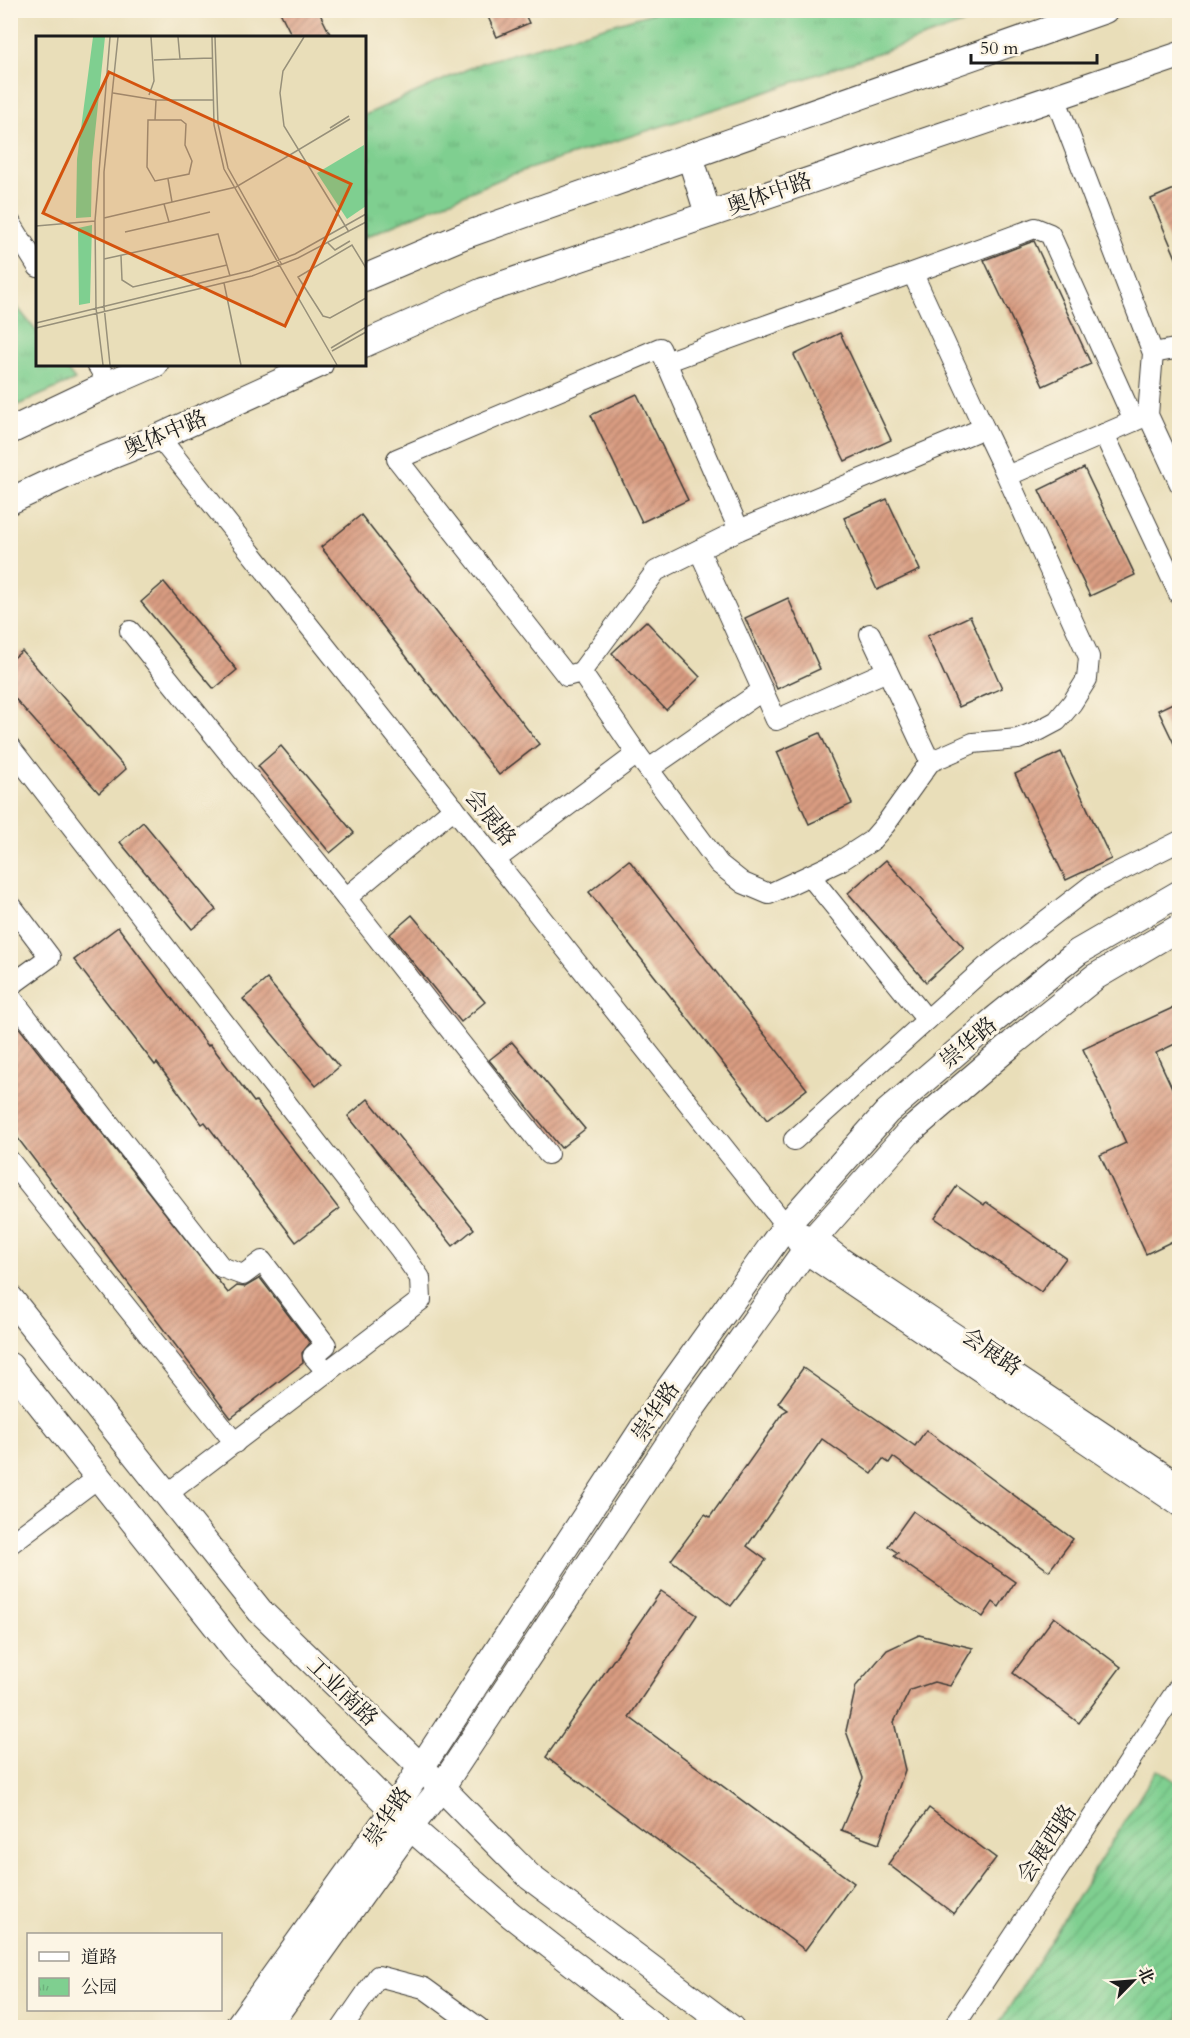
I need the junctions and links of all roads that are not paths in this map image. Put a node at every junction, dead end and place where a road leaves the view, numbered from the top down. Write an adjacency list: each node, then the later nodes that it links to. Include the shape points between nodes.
1 (1105, 10): 4 (main road)
2 (1179, 55): 3 (main road, 奥体中路)
3 (1055, 97): 5 (main road, 奥体中路); 12 (street)
4 (690, 156): 5 (main road); 9 (main road, via 463,236)
5 (708, 214): 10 (main road, 奥体中路, via 483,291)
6 (10, 222): 7 (street)
7 (36, 264)
8 (913, 274): 13 (street); 17 (street, via 1035,228 1050,234); 18 (street)
9 (366, 277)
10 (366, 343)
11 (1179, 348): 12 (street)
12 (1153, 353): 17 (street)
13 (666, 362): 25 (street); 31 (street, via 660,348 397,459 567,676)
14 (145, 366): 16 (main road)
15 (316, 366): 21 (main road, 奥体中路)
16 (103, 374): 19 (main road)
17 (1141, 418): 20 (street); 23 (street)
18 (984, 428): 22 (street); 25 (street)
19 (10, 431)
20 (1104, 434): 22 (street); 27 (street)
21 (159, 437): 24 (main road, 奥体中路); 36 (street, 会展路)
22 (1007, 476): 35 (street, via 1089,657 1087,679 1057,721 1040,730 1018,739 973,743)
23 (1179, 484)
24 (10, 501)
25 (740, 530): 26 (street)
26 (699, 550): 31 (street, via 656,571); 32 (street)
27 (1179, 596)
28 (130, 631): 41 (street)
29 (870, 634): 30 (street)
30 (887, 671): 32 (street, via 776,720); 35 (street)
31 (581, 672): 34 (street)
32 (763, 690): 34 (street)
33 (10, 747): 54 (street, via 420,1278 421,1300)
34 (643, 762): 38 (street); 39 (street, via 719,864 743,883 769,894)
35 (930, 762): 39 (street, via 871,841)
36 (454, 808): 38 (street, 会展路); 41 (street)
37 (1179, 841): 46 (street, via 1092,885 986,967)
38 (495, 860): 50 (street, 会展路)
39 (810, 876): 46 (street)
40 (1179, 893): 50 (main road, 崇华路, via 1078,952 994,1020 887,1112)
41 (346, 898): 48 (street)
42 (10, 904): 44 (street, via 50,957)
43 (1179, 927): 51 (main road, 崇华路, via 1095,977 908,1133)
44 (10, 986)
45 (10, 996): 54 (street, via 221,1267 243,1275 262,1261 326,1345 313,1356)
46 (927, 1020): 47 (street)
47 (794, 1140)
48 (548, 1154)
49 (10, 1161): 55 (street)
50 (786, 1226): 51 (street, 会展路); 62 (main road, 崇华路, via 668,1390)
51 (809, 1245): 57 (street, 会展路, via 842,1258); 59 (street, 会展路); 63 (main road, 崇华路, via 693,1407)
52 (10, 1298): 58 (main road, 工业南路)
53 (10, 1366): 56 (main road, 工业南路)
54 (327, 1372): 55 (street)
55 (235, 1443): 58 (street)
56 (99, 1477): 60 (street); 64 (main road, 工业南路, via 236,1651)
57 (1179, 1484)
58 (167, 1494): 62 (main road, 工业南路, via 260,1611)
59 (1179, 1507)
60 (10, 1544)
61 (1179, 1685): 71 (street, 会展西路)
62 (420, 1766): 63 (main road, 工业南路); 64 (main road, 崇华路)
63 (441, 1788): 64 (main road, 崇华路); 70 (main road, 工业南路, via 530,1877)
64 (402, 1818): 65 (main road, 崇华路); 66 (main road, 崇华路); 69 (main road, 工业南路, via 511,1915)
65 (237, 2028)
66 (266, 2028)
67 (342, 2028): 68 (street, via 378,1976 424,1988)
68 (479, 2028)
69 (656, 2028)
70 (731, 2028)
71 (953, 2028)

